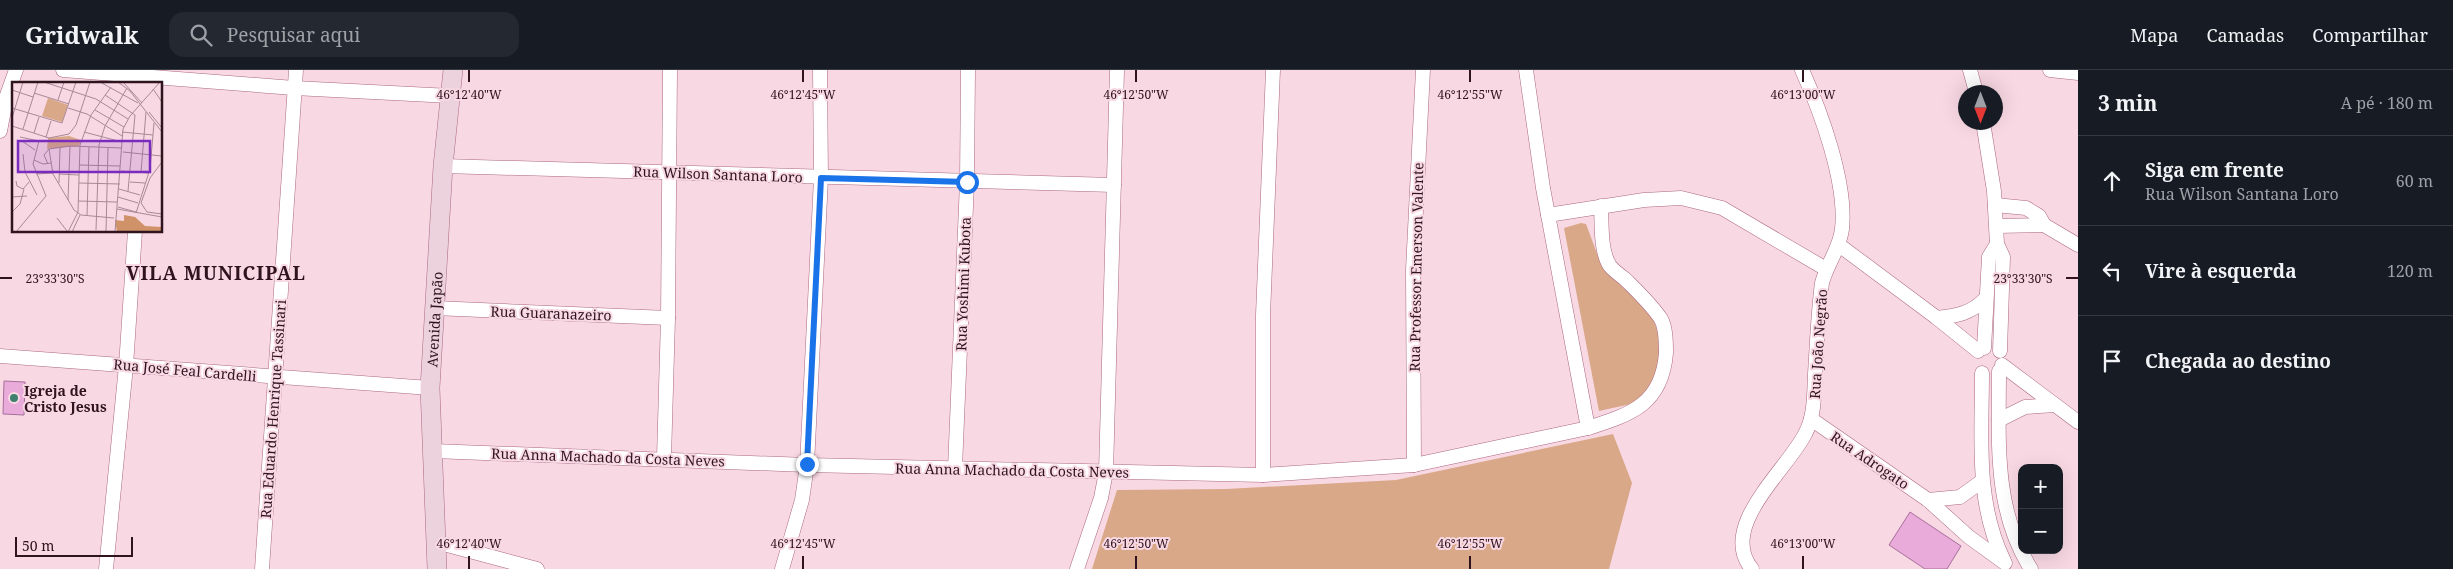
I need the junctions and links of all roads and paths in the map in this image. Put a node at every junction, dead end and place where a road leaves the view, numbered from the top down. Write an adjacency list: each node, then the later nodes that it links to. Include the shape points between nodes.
1 (16, 70): 21 (street, via 7,94)
2 (62, 70): 16 (street)
3 (296, 70): 18 (street, Rua Eduardo Henrique Tassinari)
4 (453, 70): 19 (main road, Avenida Japão)
5 (670, 70): 23 (street)
6 (820, 70): 24 (street)
7 (968, 70): 25 (street, Rua Yoshimi Kubota)
8 (1117, 70): 26 (street)
9 (1273, 70): 59 (street, via 1263,315)
10 (1423, 70): 56 (street, Rua Professor Emerson Valente, via 1413,270)
11 (1526, 70): 29 (street)
12 (1802, 70): 34 (street, Rua João Negrão, via 1819,107 1830,143 1842,208)
13 (1970, 70): 17 (street)
14 (2050, 70): 15 (street)
15 (2078, 73)
16 (144, 80): 18 (street)
17 (1974, 85)
18 (294, 88): 19 (street); 46 (street, Rua Eduardo Henrique Tassinari)
19 (451, 96): 22 (main road, Avenida Japão)
20 (1984, 130): 27 (street)
21 (0, 131)
22 (443, 166): 23 (street, Rua Wilson Santana Loro); 38 (main road, Avenida Japão)
23 (669, 171): 24 (street, Rua Wilson Santana Loro); 39 (street)
24 (821, 178): 25 (street, Rua Wilson Santana Loro); 55 (street)
25 (967, 182): 26 (street, Rua Wilson Santana Loro); 57 (street, Rua Yoshimi Kubota)
26 (1114, 185): 58 (street)
27 (1995, 205): 30 (street, via 2026,208 2039,216); 31 (street)
28 (1601, 206): 29 (street, Rua João Negrão); 36 (street, Rua João Negrão, via 1681,198 1722,208); 52 (street, Rua Anna Machado da Costa Neves, via 1605,253 1611,267 1662,320 1666,343 1664,372 1655,392 1638,407 1615,420)
29 (1548, 215): 52 (street)
30 (2044, 225): 31 (street); 35 (street)
31 (1997, 226): 33 (street)
32 (135, 232): 44 (street)
33 (1997, 244): 37 (street, via 1989,257); 43 (street, via 2003,257)
34 (1839, 245): 36 (street, Rua João Negrão); 40 (street)
35 (2078, 245)
36 (1826, 269): 49 (street, Rua João Negrão, via 1819,301)
37 (1986, 298): 40 (street, via 1977,308 1966,313); 41 (street)
38 (434, 308): 39 (street, Rua Guaranazeiro); 47 (main road, Avenida Japão)
39 (668, 318): 54 (street)
40 (1937, 318): 41 (street)
41 (1981, 349): 43 (street, via 1989,346); 45 (street, via 1974,360)
42 (0, 356): 44 (street, Rua José Feal Cardelli)
43 (2000, 362): 45 (street, via 1988,375); 48 (street); 50 (street)
44 (126, 366): 46 (street, Rua José Feal Cardelli); 64 (street)
45 (1982, 373): 60 (street)
46 (275, 378): 47 (street, Rua José Feal Cardelli); 65 (street, Rua Eduardo Henrique Tassinari)
47 (430, 388): 53 (main road, Avenida Japão)
48 (2056, 405): 50 (street, via 2026,408); 51 (street)
49 (1811, 420): 61 (street, Rua Adrogato); 70 (street, via 1796,448 1745,522 1742,546 1746,562)
50 (1998, 420): 71 (street, via 2002,495 2015,539)
51 (2078, 422)
52 (1588, 428): 56 (street, Rua Anna Machado da Costa Neves)
53 (433, 451): 54 (street, Rua Anna Machado da Costa Neves); 62 (main road, Avenida Japão)
54 (664, 458): 55 (street, Rua Anna Machado da Costa Neves)
55 (807, 464): 57 (street, Rua Anna Machado da Costa Neves); 68 (street, via 802,500)
56 (1414, 464): 59 (street, Rua Anna Machado da Costa Neves)
57 (955, 468): 58 (street, Rua Anna Machado da Costa Neves)
58 (1106, 472): 59 (street, Rua Anna Machado da Costa Neves); 69 (street, via 1101,498)
59 (1263, 475)
60 (1982, 481): 61 (street, via 1960,497); 63 (street, via 1991,530)
61 (1928, 500): 63 (street, Rua Adrogato)
62 (436, 542): 66 (main road, Avenida Japão); 67 (street)
63 (2006, 566)
64 (106, 569)
65 (262, 569)
66 (437, 569)
67 (537, 569)
68 (782, 569)
69 (1077, 569)
70 (1752, 569)
71 (2031, 569)

